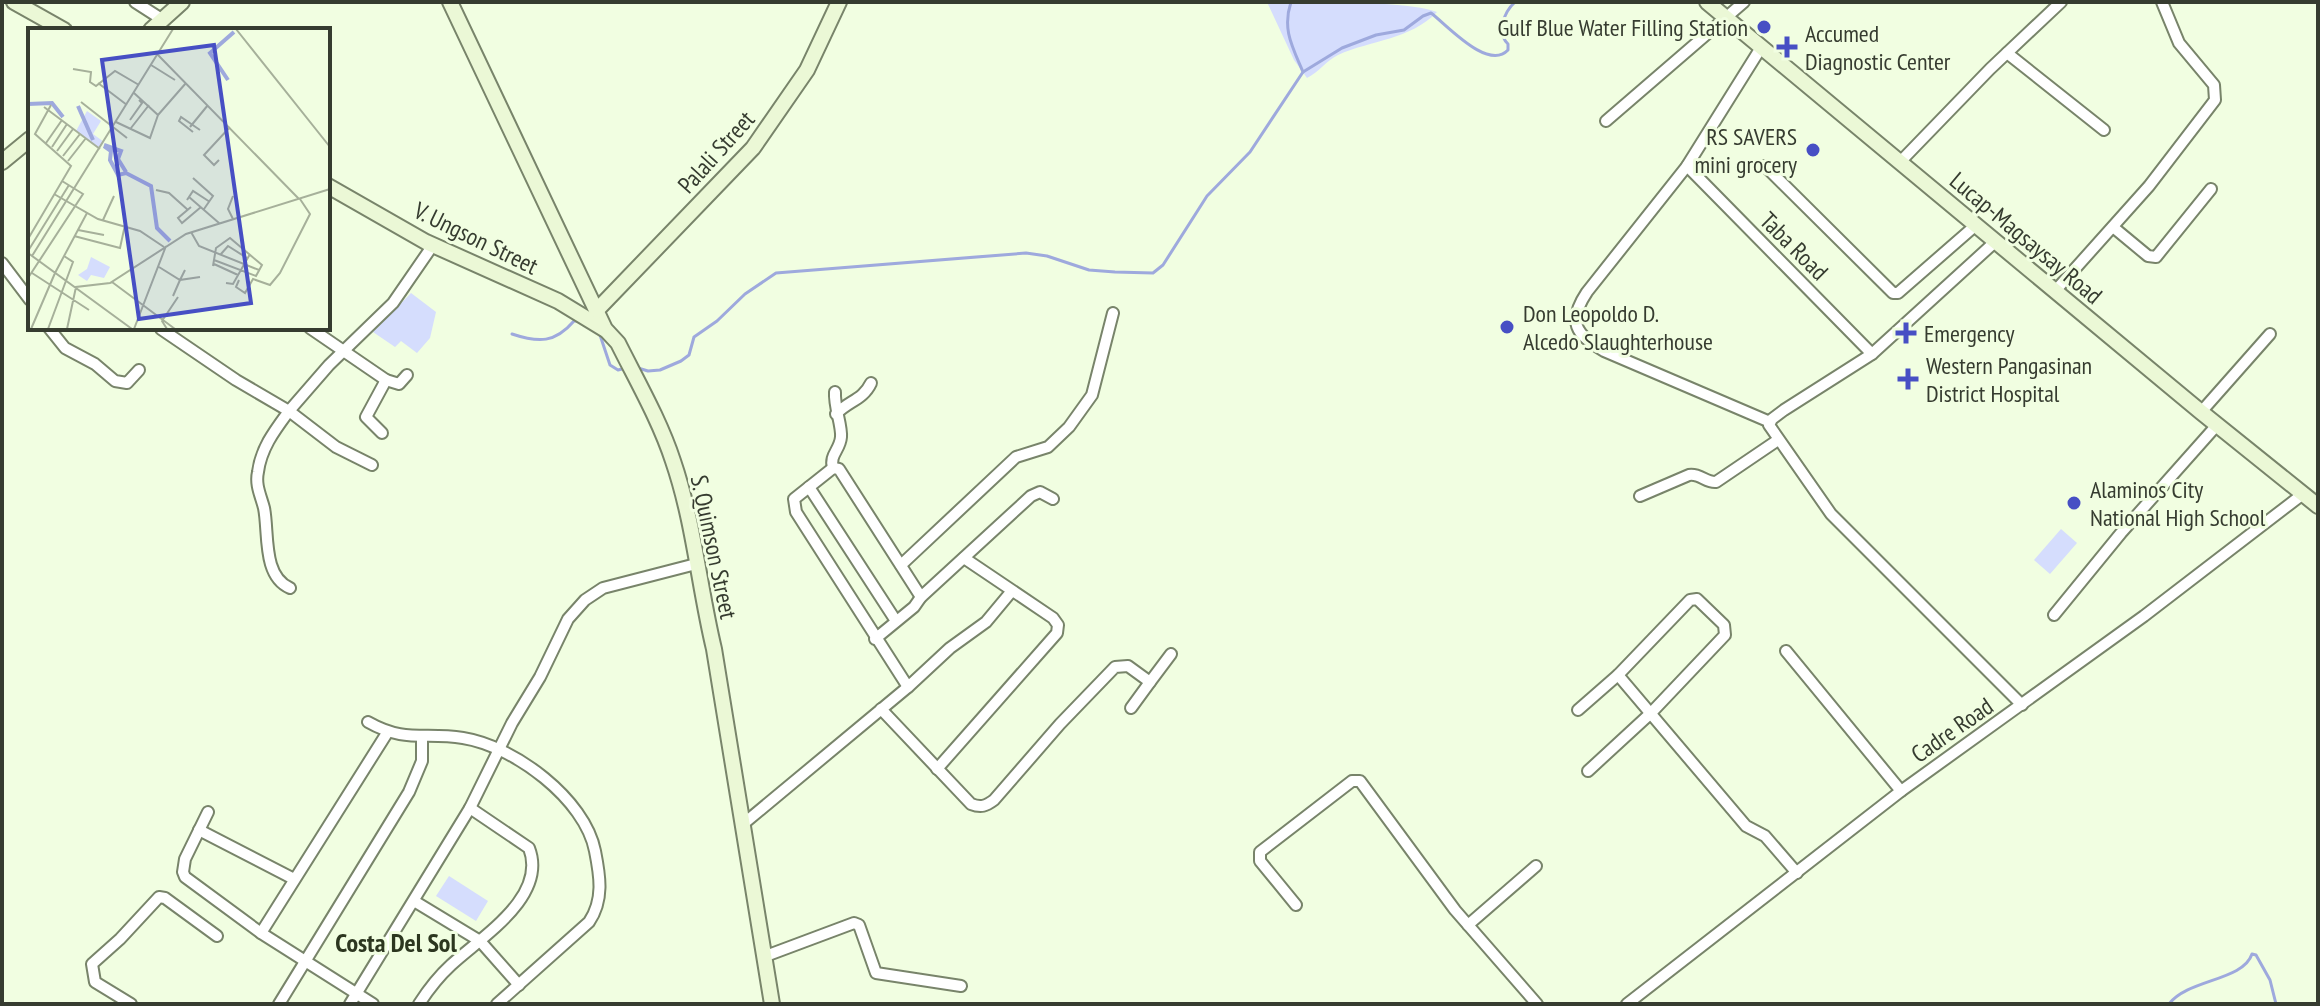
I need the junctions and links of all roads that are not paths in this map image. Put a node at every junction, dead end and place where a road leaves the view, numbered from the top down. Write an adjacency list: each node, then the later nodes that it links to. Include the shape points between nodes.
1 (14, 2): 12 (street)
2 (135, 2): 11 (street)
3 (182, 2): 11 (street)
4 (450, 2): 31 (street, S. Quimson Street)
5 (839, 2): 31 (street, Palali Street, via 807,70 753,148)
6 (1707, 2): 10 (street, Lucap-Magsaysay Road)
7 (1744, 2): 10 (street)
8 (2061, 2): 14 (street)
9 (2162, 2): 25 (street, via 2179,43 2212,82 2215,100)
10 (1727, 19): 13 (street, Lucap-Magsaysay Road); 15 (street)
11 (157, 25)
12 (60, 28)
13 (1762, 46): 19 (street, Lucap-Magsaysay Road); 20 (street)
14 (2007, 53): 16 (street); 19 (street)
15 (1606, 121)
16 (2104, 130)
17 (28, 141): 18 (street)
18 (2, 162)
19 (1900, 162): 24 (street, Lucap-Magsaysay Road)
20 (1687, 166): 39 (street, Taba Road); 48 (street, via 1587,292 1577,312 1578,332 1604,351)
21 (1765, 166): 24 (street, via 1893,293)
22 (330, 187): 27 (street, V. Ungson Street)
23 (2211, 189): 25 (street, via 2156,257)
24 (1976, 225): 26 (street, Lucap-Magsaysay Road)
25 (2113, 227): 29 (street)
26 (1996, 241): 29 (street, Lucap-Magsaysay Road); 39 (street)
27 (433, 245): 33 (street, V. Ungson Street, via 558,301); 38 (street, via 393,303)
28 (2, 263): 30 (street)
29 (2056, 290): 46 (street, Lucap-Magsaysay Road)
30 (28, 297)
31 (597, 310): 33 (street, S. Quimson Street)
32 (1113, 313): 61 (street, via 1092,395 1069,427 1048,447 1016,457)
33 (605, 329): 60 (street, S. Quimson Street, via 618,343 672,457)
34 (51, 330): 40 (street, via 65,348 120,383)
35 (162, 330): 45 (street)
36 (313, 330): 38 (street)
37 (2270, 334): 46 (street)
38 (343, 351): 42 (street); 45 (street)
39 (1872, 354): 48 (street)
40 (139, 370)
41 (407, 375): 42 (street, via 399,384)
42 (386, 380): 50 (street, via 366,417)
43 (871, 383): 47 (street, via 862,397)
44 (835, 392): 47 (street)
45 (289, 411): 52 (street, via 336,447); 62 (street, via 266,445 257,476 271,562 280,582)
46 (2201, 412): 49 (street, Lucap-Magsaysay Road)
47 (836, 414): 53 (street, via 841,436)
48 (1770, 422): 51 (street)
49 (2217, 425): 55 (street, Lucap-Magsaysay Road); 65 (street)
50 (382, 433)
51 (1778, 440): 56 (street, via 1716,482 1689,475); 73 (street, via 1831,514)
52 (372, 465)
53 (833, 468): 54 (street); 61 (street, via 841,472)
54 (809, 487): 66 (street); 67 (street, via 794,499 796,512)
55 (2303, 494): 58 (street, Lucap-Magsaysay Road); 73 (street, Cadre Road)
56 (1640, 496)
57 (1053, 499): 59 (street, via 1040,492 1031,496)
58 (2318, 506)
59 (964, 558): 63 (street); 64 (street)
60 (696, 564): 81 (street, via 621,582 585,600 568,619); 87 (street, S. Quimson Street)
61 (901, 565): 64 (street)
62 (290, 588)
63 (1011, 592): 72 (street, via 986,622); 82 (street, via 1053,618 1057,633)
64 (921, 597): 66 (street)
65 (2054, 615)
66 (896, 621): 67 (street)
67 (875, 639): 72 (street)
68 (1786, 651): 84 (street)
69 (1171, 654): 71 (street)
70 (1618, 675): 76 (street); 77 (street); 77 (street, via 1692,599 1724,625 1725,635)
71 (1150, 682): 74 (street); 82 (street, via 1128,666 1115,667 986,806 971,804)
72 (908, 687): 75 (street)
73 (2022, 705): 84 (street, Cadre Road)
74 (1131, 708)
75 (881, 709): 82 (street); 87 (street)
76 (1578, 710)
77 (1651, 713): 83 (street); 90 (street, via 1746,826 1765,836)
78 (368, 722): 79 (street)
79 (387, 733): 80 (street); 91 (street)
80 (422, 738): 81 (street, via 464,738); 99 (street, via 422,761 409,792)
81 (500, 749): 85 (street); 100 (street, via 529,767 579,814 592,835 600,878 599,903 589,922)
82 (937, 769)
83 (1588, 771)
84 (1901, 791): 90 (street, Cadre Road)
85 (470, 808): 92 (street); 97 (street, via 529,848 533,867 526,892)
86 (208, 812): 88 (street)
87 (742, 825): 98 (street, S. Quimson Street)
88 (199, 830): 91 (street); 95 (street, via 183,872)
89 (1536, 866): 94 (street)
90 (1797, 873): 111 (street, Cadre Road)
91 (294, 879): 95 (street)
92 (414, 901): 97 (street); 102 (street)
93 (1296, 905): 94 (street, via 1260,861 1260,852 1356,781)
94 (1468, 925): 110 (street)
95 (261, 933): 99 (street)
96 (217, 936): 103 (street, via 159,897 92,964 95,982)
97 (480, 941): 100 (street); 107 (street, via 449,967)
98 (763, 957): 101 (street, via 854,923 876,973); 109 (street, S. Quimson Street)
99 (306, 961): 102 (street); 104 (street)
100 (519, 985): 108 (street)
101 (961, 986)
102 (357, 993): 105 (street); 106 (street)
103 (131, 1004)
104 (279, 1004)
105 (350, 1004)
106 (373, 1004)
107 (419, 1004)
108 (497, 1004)
109 (772, 1004)
110 (1537, 1004)
111 (1627, 1004)

